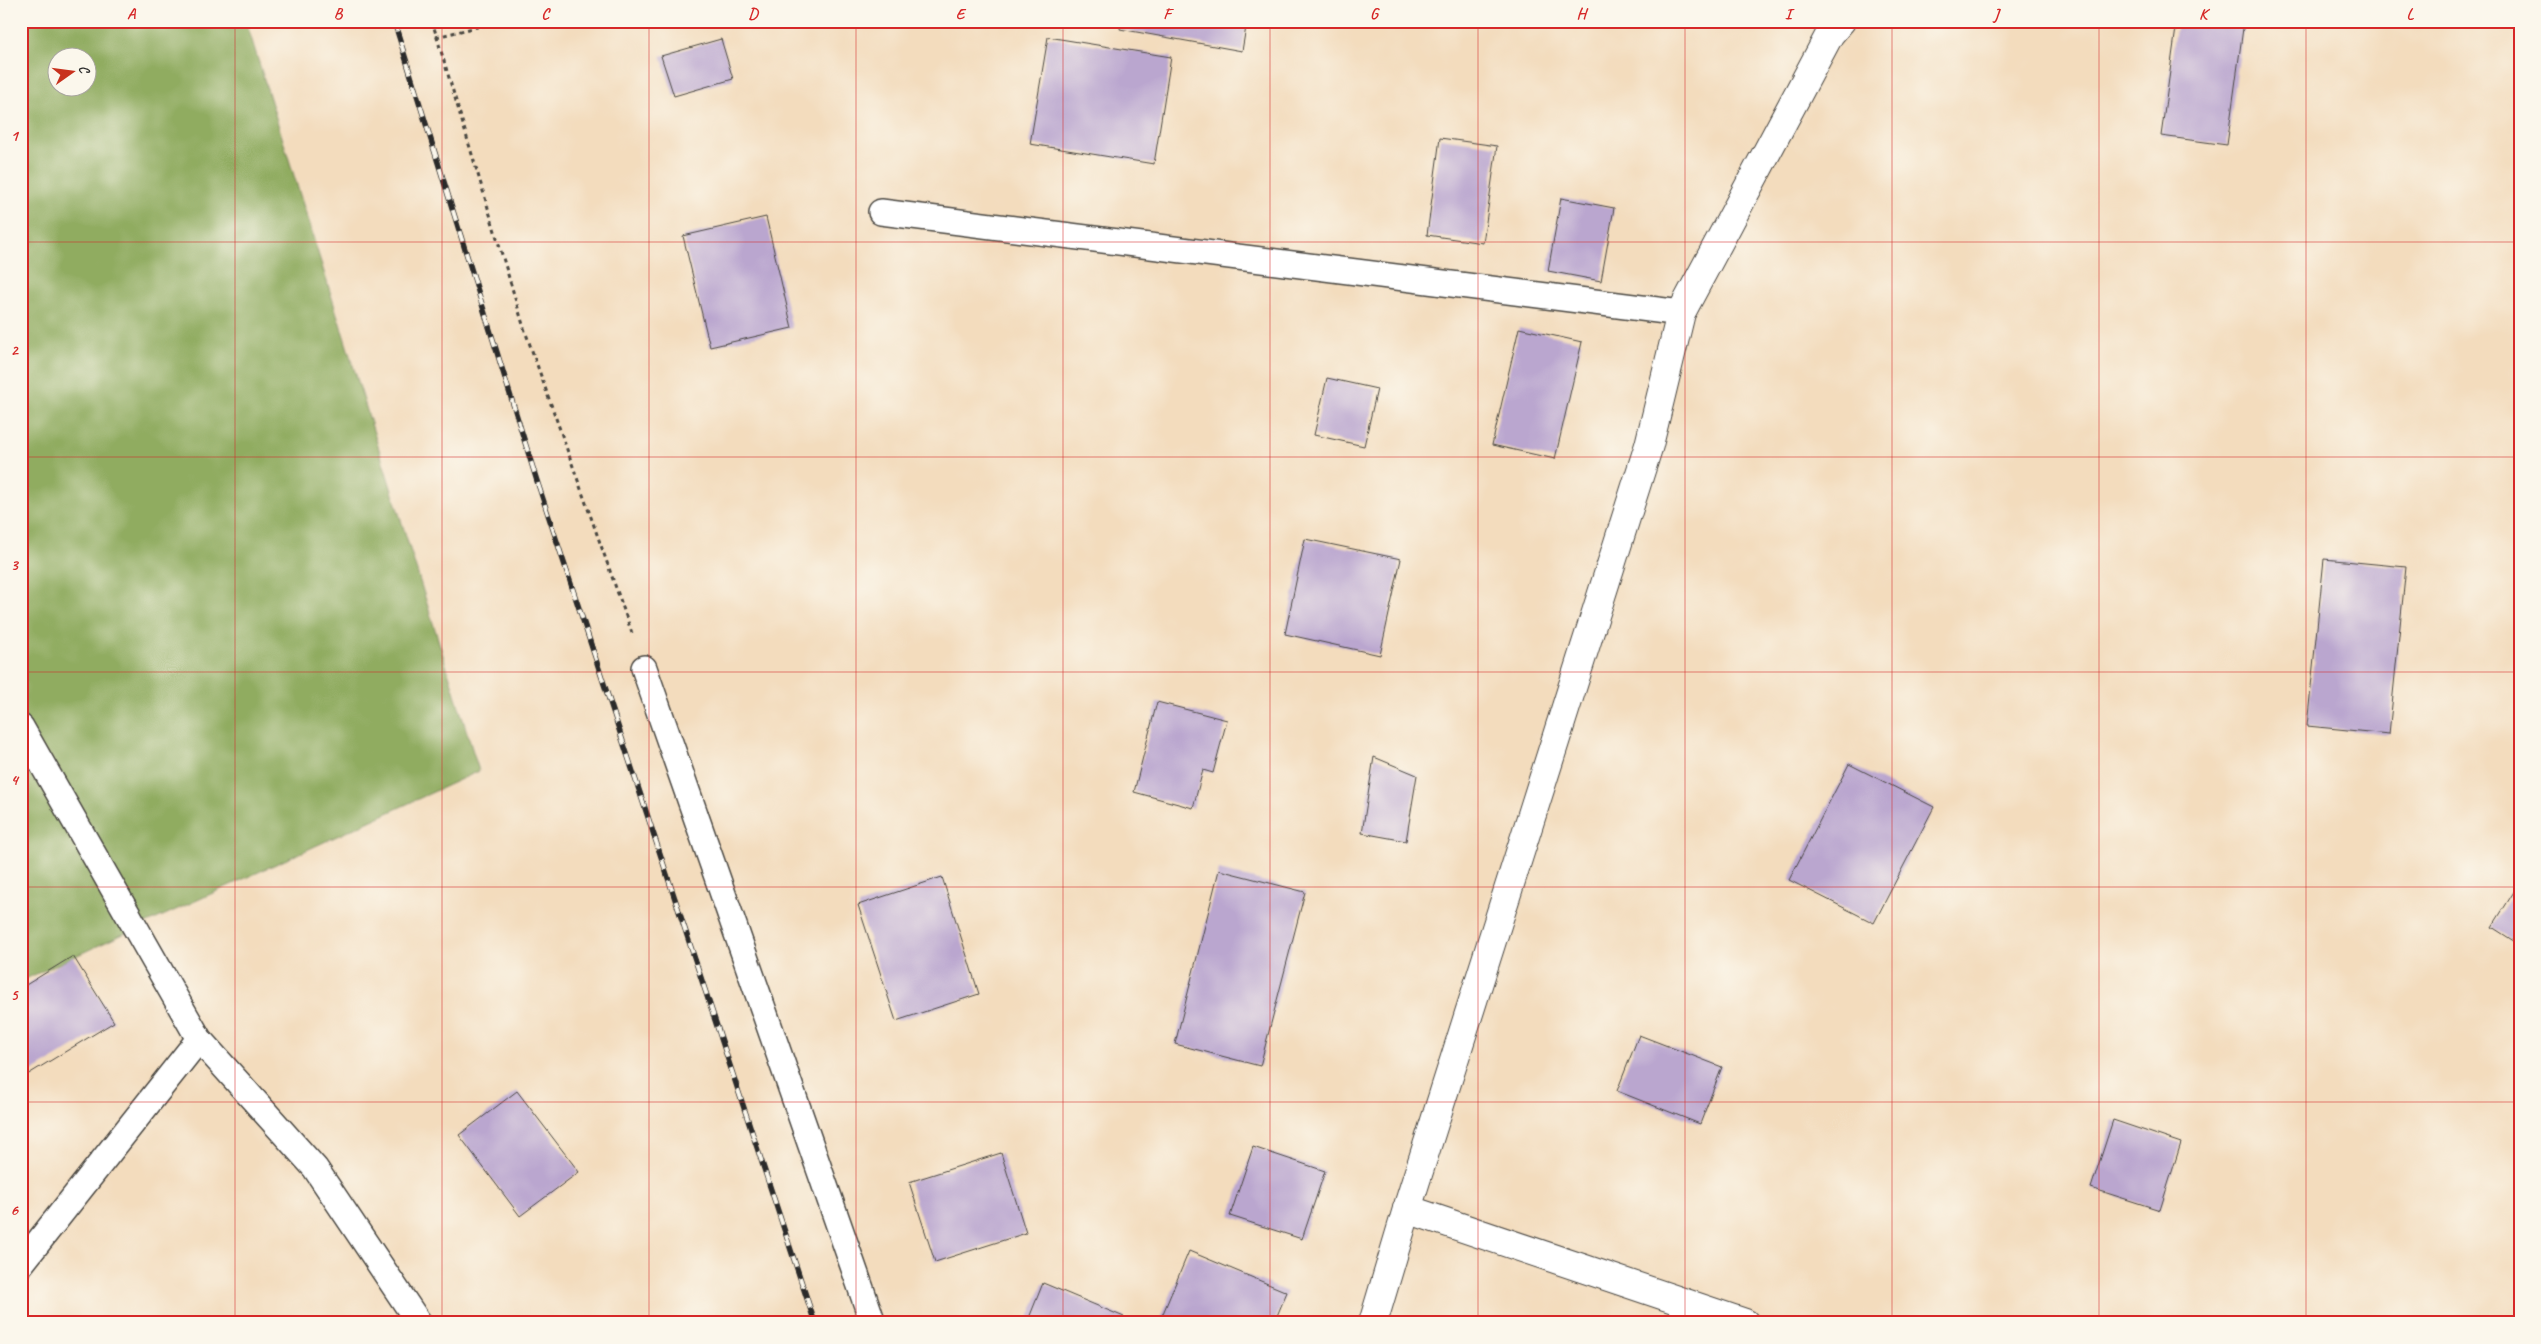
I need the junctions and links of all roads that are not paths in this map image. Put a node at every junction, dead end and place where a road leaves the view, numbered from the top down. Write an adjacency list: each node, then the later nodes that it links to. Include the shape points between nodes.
1 (1840, 21): 3 (street, via 1830,34)
2 (880, 212): 3 (lane)
3 (1681, 313): 7 (street, via 1649,445)
4 (644, 668): 10 (lane)
5 (21, 727): 6 (lane)
6 (199, 1039): 8 (lane); 9 (lane, via 315,1168)
7 (1407, 1209): 11 (street); 12 (street)
8 (21, 1264)
9 (419, 1323)
10 (873, 1323)
11 (1373, 1323)
12 (1745, 1323)

